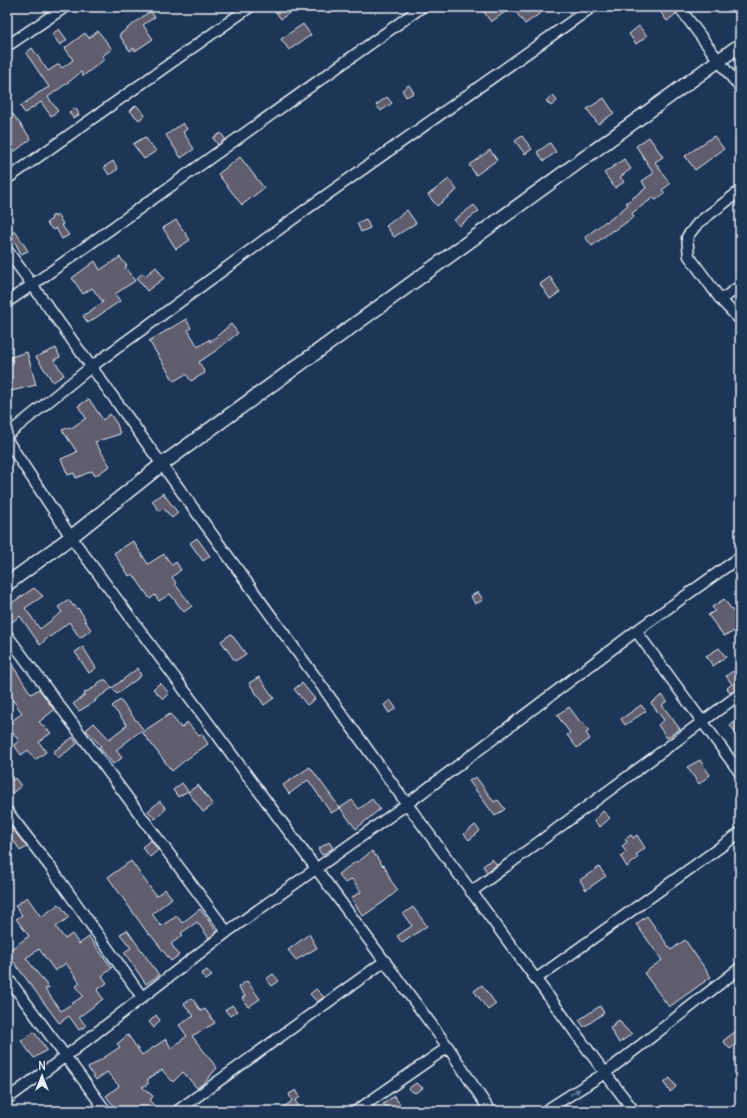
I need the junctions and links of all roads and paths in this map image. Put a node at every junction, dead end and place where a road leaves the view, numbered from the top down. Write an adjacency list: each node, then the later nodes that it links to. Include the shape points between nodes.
1 (65, 7): 7 (street)
2 (250, 7): 10 (street)
3 (422, 7): 13 (street)
4 (592, 7): 18 (street, via 308,208)
5 (679, 7): 8 (street)
6 (740, 45): 8 (street)
7 (7, 46)
8 (718, 61): 9 (street); 21 (street)
9 (740, 88)
10 (7, 179)
11 (740, 191): 15 (street, via 698,223 687,237 689,256)
12 (7, 250): 13 (street)
13 (32, 285): 16 (street); 18 (street)
14 (740, 286): 15 (street)
15 (721, 300): 17 (street)
16 (7, 302)
17 (740, 320)
18 (91, 367): 19 (street); 21 (street)
19 (7, 435)
20 (7, 440): 22 (street)
21 (161, 465): 22 (street); 30 (street)
22 (70, 537): 24 (street); 33 (street)
23 (740, 557): 25 (street)
24 (7, 584)
25 (636, 631): 28 (street); 30 (street)
26 (7, 635): 35 (street)
27 (740, 694): 28 (street)
28 (702, 721): 29 (street); 34 (street)
29 (740, 773)
30 (407, 804): 33 (street); 34 (street)
31 (7, 810): 40 (street)
32 (740, 833): 39 (street)
33 (316, 869): 35 (street); 36 (street)
34 (472, 892): 39 (street)
35 (227, 932): 40 (street)
36 (385, 961): 41 (street); 46 (street)
37 (740, 968): 43 (street)
38 (7, 978): 42 (street)
39 (536, 979): 43 (street)
40 (142, 997): 42 (street)
41 (448, 1047): 47 (street); 48 (street)
42 (66, 1056): 44 (street); 45 (street)
43 (605, 1073): 49 (street, one-way to 43); 50 (street)
44 (7, 1099)
45 (106, 1111)
46 (177, 1111)
47 (356, 1111)
48 (490, 1111)
49 (545, 1111)
50 (634, 1111)

